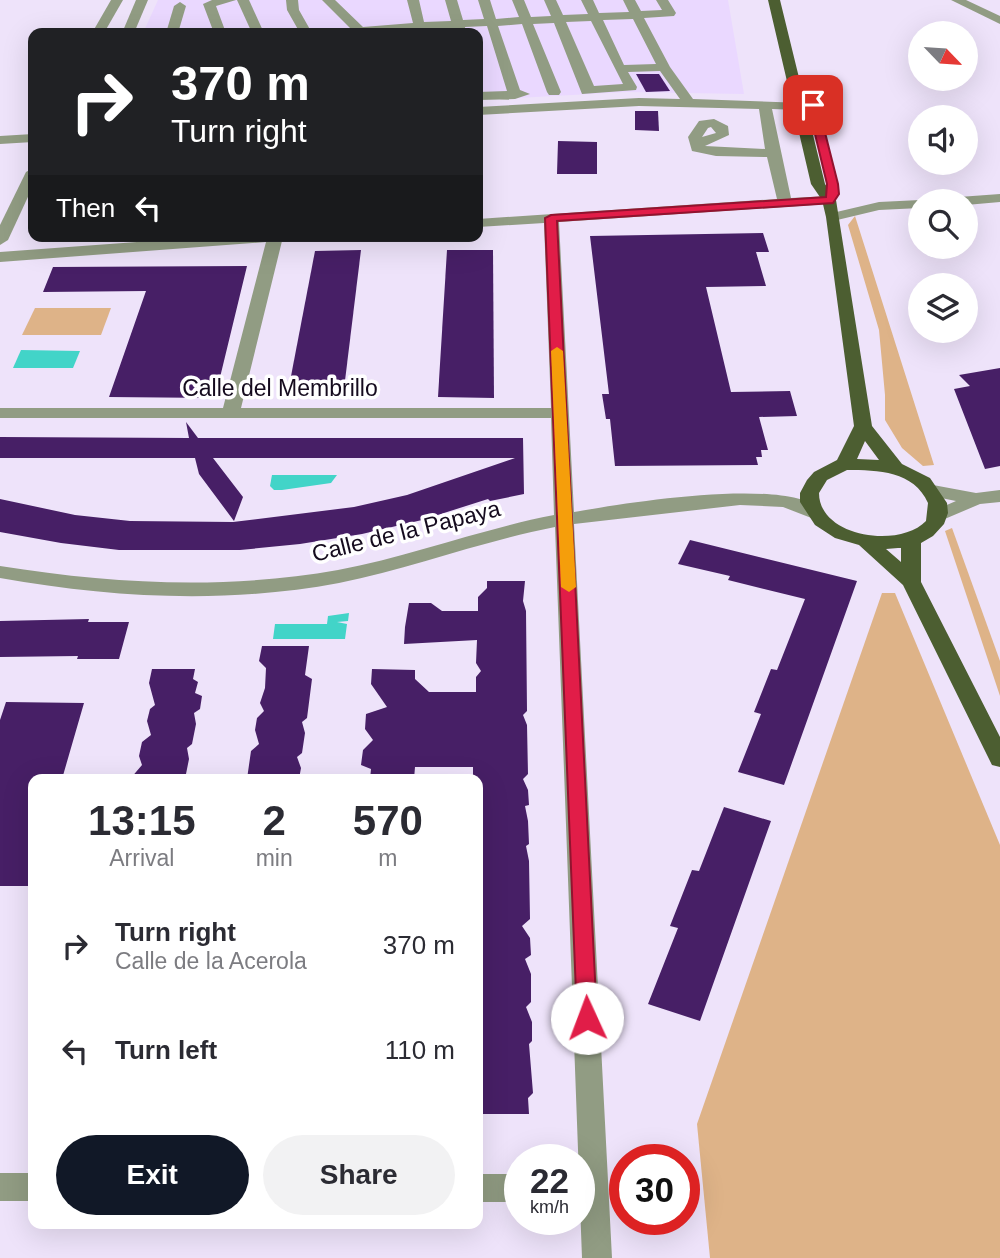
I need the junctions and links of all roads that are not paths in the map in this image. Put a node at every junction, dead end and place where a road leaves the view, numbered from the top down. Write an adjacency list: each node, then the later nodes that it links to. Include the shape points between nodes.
1 (117, 0): 27 (street)
2 (142, 0): 28 (street)
3 (230, 0): 30 (street, via 209,5)
4 (243, 0): 31 (street)
5 (292, 0): 32 (street)
6 (328, 0): 33 (street)
7 (414, 0): 34 (street)
8 (451, 0): 35 (street)
9 (484, 0): 25 (street)
10 (518, 0): 24 (street)
11 (550, 0): 22 (street)
12 (587, 0): 21 (street)
13 (629, 0): 20 (street)
14 (662, 0): 20 (street, via 670,13)
15 (774, 0): 48 (main road)
16 (781, 0): 26 (main road, via 784,14)
17 (788, 0): 26 (main road)
18 (957, 0): 23 (street)
19 (180, 6): 29 (street)
20 (637, 15): 21 (street); 38 (street)
21 (596, 17): 22 (street); 39 (street)
22 (558, 19): 24 (street); 41 (street)
23 (1000, 20)
24 (526, 21): 25 (street); 42 (street)
25 (492, 23): 36 (street); 43 (street)
26 (794, 26): 37 (main road)
27 (101, 28)
28 (130, 28)
29 (173, 28)
30 (218, 28)
31 (256, 28)
32 (303, 28)
33 (356, 28)
34 (420, 28)
35 (459, 28)
36 (464, 28)
37 (804, 65): 48 (main road, via 799,73 804,100); 54 (main road)
38 (664, 67): 39 (street); 46 (street)
39 (620, 69): 40 (street)
40 (631, 86): 41 (street); 45 (street)
41 (590, 91): 42 (street)
42 (554, 92): 43 (street)
43 (515, 95): 44 (street)
44 (483, 96)
45 (639, 102): 46 (street); 49 (street)
46 (689, 103): 47 (street)
47 (765, 105): 48 (street); 53 (street)
48 (799, 106): 54 (main road, via 807,113 817,150); 59 (main road, via 818,184)
49 (483, 111)
50 (28, 138): 51 (street)
51 (0, 140)
52 (696, 144): 53 (street, via 716,152)
53 (773, 153): 58 (street)
54 (825, 156): 59 (main road)
55 (28, 182): 64 (street)
56 (1000, 198): 57 (street)
57 (978, 200)
58 (785, 202): 59 (street); 62 (street)
59 (832, 204): 61 (street); 61 (street, via 847,201); 71 (main road)
60 (908, 205): 61 (street)
61 (879, 206)
62 (551, 218): 63 (street); 70 (street)
63 (483, 223)
64 (0, 240)
65 (206, 242): 67 (street)
66 (274, 242): 68 (street)
67 (0, 257)
68 (231, 412): 69 (street, Calle del Membrillo); 70 (street, Calle del Membrillo)
69 (0, 413)
70 (560, 414): 81 (street)
71 (863, 426): 72 (main road); 73 (main road)
72 (845, 464): 73 (main road); 74 (main road)
73 (895, 468): 75 (main road, via 920,479)
74 (813, 482): 78 (street, Calle de la Papaya); 79 (main road, via 808,494)
75 (933, 491): 77 (street); 80 (main road)
76 (1000, 496): 77 (street)
77 (976, 499): 80 (street)
78 (780, 500): 79 (street, Calle de la Papaya); 81 (street, Calle de la Papaya, via 704,501)
79 (814, 513): 83 (main road, via 834,530)
80 (940, 515): 82 (main road, via 935,525)
81 (566, 518): 84 (street, Calle de la Papaya, via 396,564 238,588 85,585); 87 (street)
82 (911, 539): 83 (main road); 85 (main road)
83 (864, 540): 85 (main road)
84 (0, 572)
85 (911, 582): 86 (main road)
86 (1000, 759)
87 (586, 1144)
88 (0, 1187): 89 (street)
89 (28, 1187)
90 (483, 1188): 91 (street)
91 (504, 1188)
92 (594, 1235): 93 (street)
93 (597, 1258)

